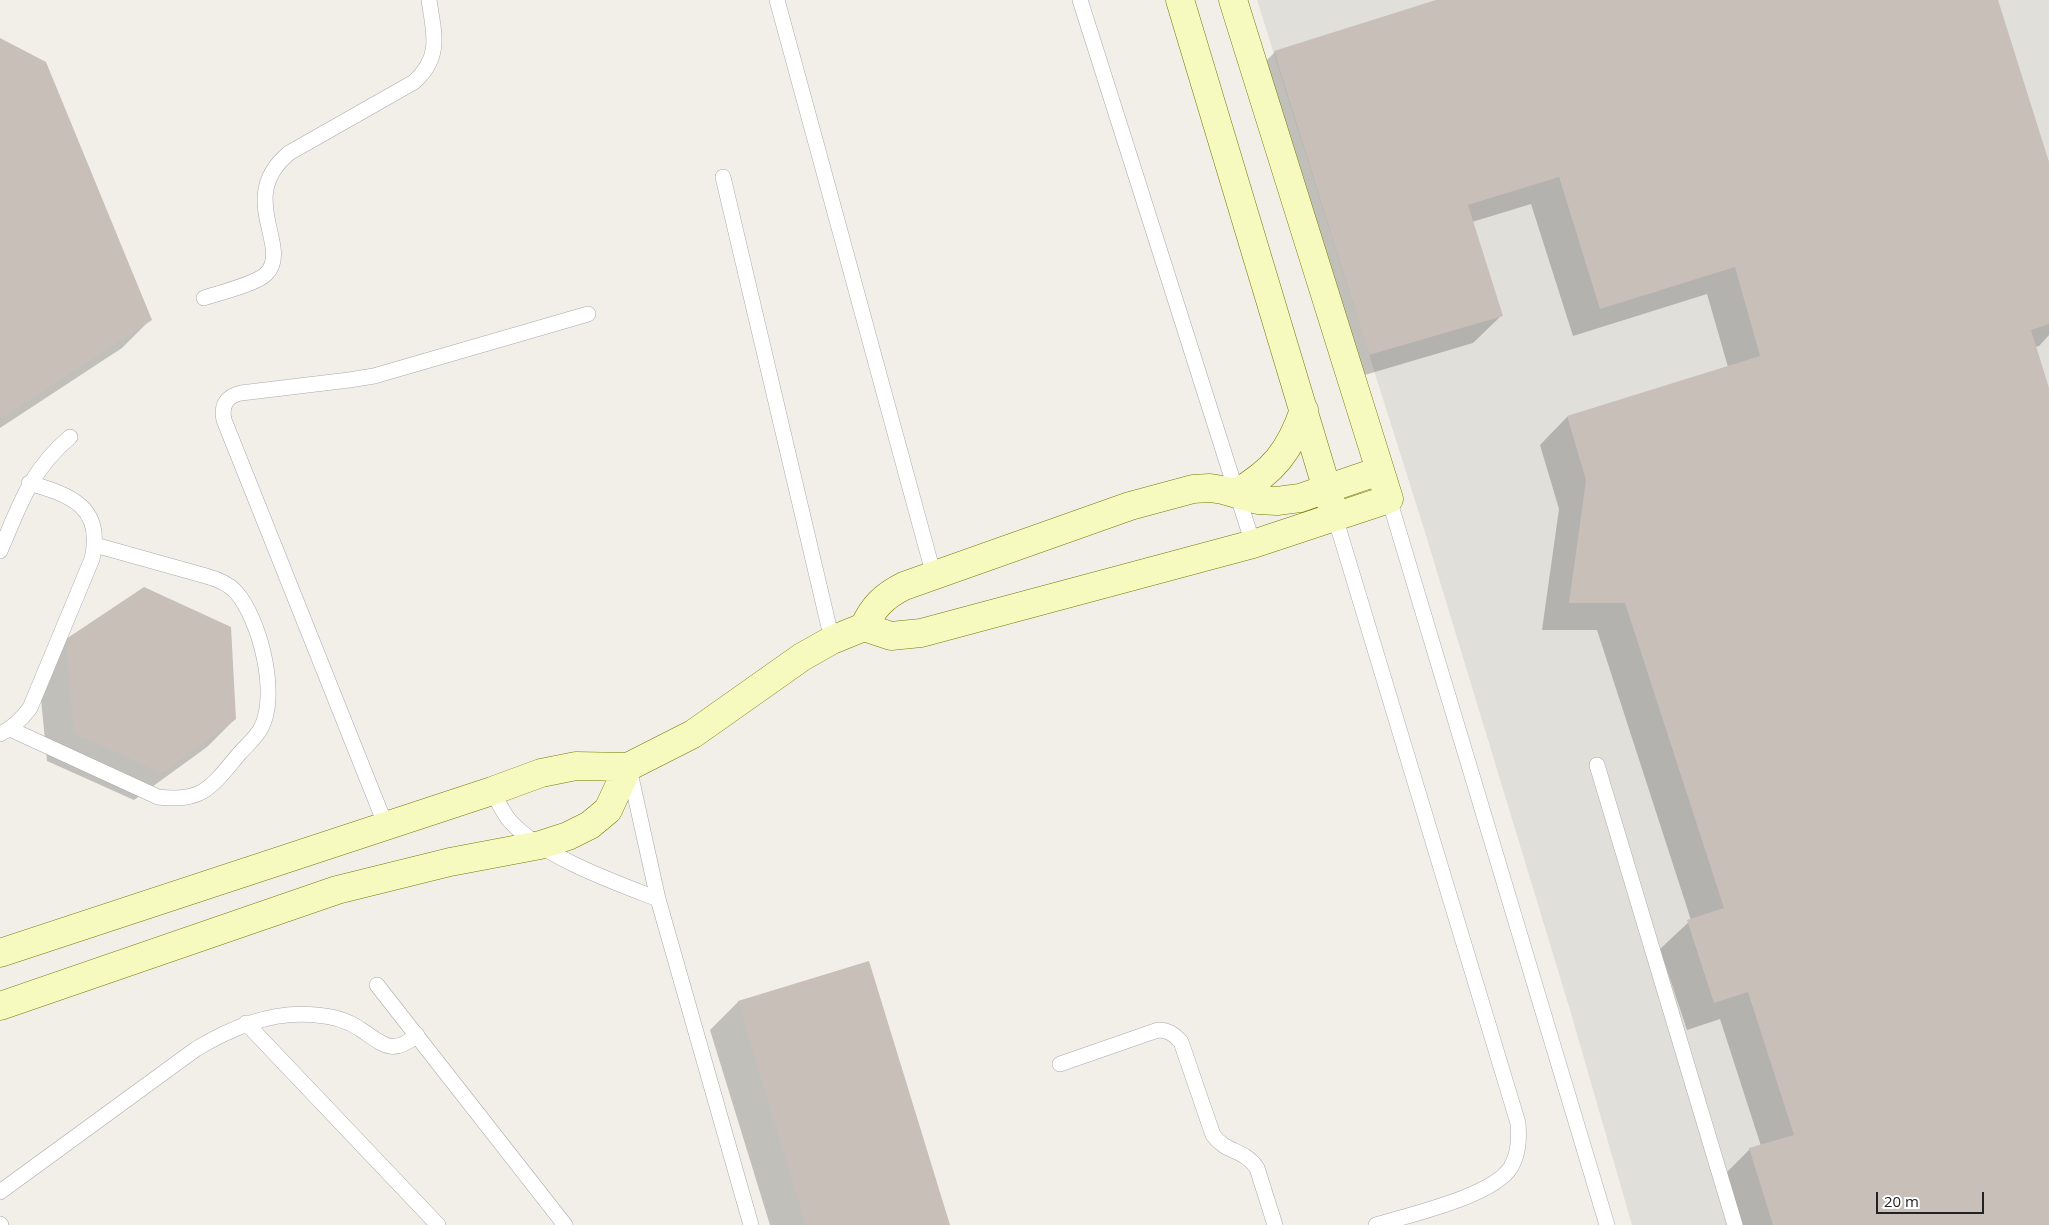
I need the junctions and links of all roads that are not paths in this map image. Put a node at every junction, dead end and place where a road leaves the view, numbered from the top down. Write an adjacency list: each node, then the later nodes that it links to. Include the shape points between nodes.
1 (429, 0): 7 (lane, via 434,53 422,74 414,82 280,161 265,193 264,205 274,250 271,267 257,280)
2 (777, 0): 20 (lane)
3 (1080, 0): 14 (lane)
4 (1180, 0): 9 (street)
5 (1233, 0): 11 (street)
6 (723, 177): 22 (lane)
7 (204, 298)
8 (588, 314): 27 (lane, via 388,372 241,393 233,395 224,404 224,420)
9 (1304, 410): 13 (street); 14 (street, via 1286,451 1255,483)
10 (70, 438): 12 (lane, via 54,450)
11 (1379, 471): 13 (street); 15 (street)
12 (30, 483): 18 (lane, via 76,500 87,514 94,531); 19 (lane)
13 (1328, 489): 14 (street, via 1278,501 1258,500); 16 (street)
14 (1236, 493): 17 (lane); 20 (street, via 1210,488 1193,489 1130,506)
15 (1389, 499): 16 (street); 42 (lane)
16 (1335, 517): 17 (street); 41 (lane, via 1518,1123 1519,1138 1517,1155 1510,1169 1493,1184 1477,1193)
17 (1253, 544): 21 (street, via 921,633 891,636)
18 (95, 545): 23 (lane, via 30,708); 23 (lane, via 222,581 244,601 268,672 261,728 214,783 204,791 175,800 158,797)
19 (0, 551)
20 (934, 576): 21 (street, via 891,593 879,602)
21 (864, 627): 22 (street)
22 (832, 640): 25 (street, via 775,674 692,734)
23 (5, 732)
24 (1597, 765): 43 (lane)
25 (628, 767): 26 (street, via 576,766 541,773); 28 (street, via 608,810 590,825); 29 (lane)
26 (492, 791): 27 (street); 28 (lane, via 509,820)
27 (386, 826): 30 (street)
28 (540, 845): 29 (lane, via 603,877); 32 (street, via 450,862 337,890)
29 (658, 899): 39 (lane)
30 (2, 946)
31 (377, 985): 34 (lane)
32 (0, 1006)
33 (246, 1023): 34 (lane, via 272,1017 315,1014 346,1022 388,1046 399,1045); 36 (lane, via 196,1049); 37 (lane)
34 (417, 1035): 38 (lane)
35 (1060, 1064): 40 (lane, via 1158,1030 1176,1036 1181,1042 1213,1135 1220,1144 1241,1153 1257,1168)
36 (0, 1192)
37 (438, 1225)
38 (565, 1225)
39 (752, 1225)
40 (1275, 1225)
41 (1376, 1225)
42 (1606, 1225)
43 (1736, 1225)

